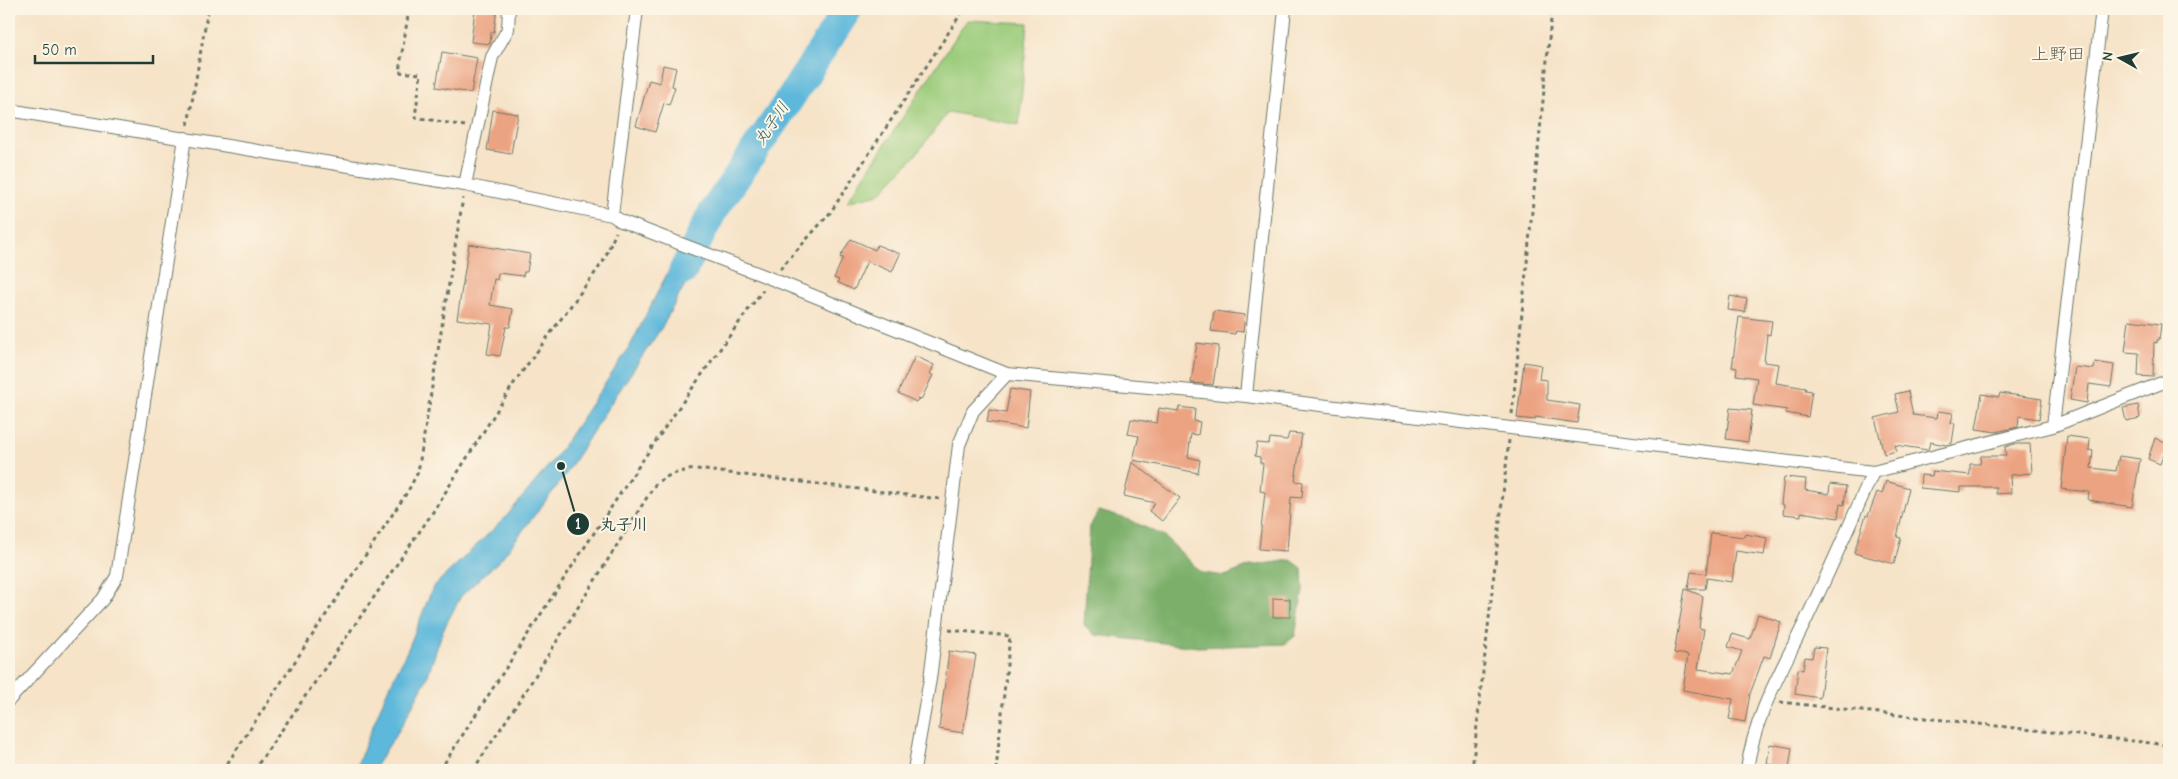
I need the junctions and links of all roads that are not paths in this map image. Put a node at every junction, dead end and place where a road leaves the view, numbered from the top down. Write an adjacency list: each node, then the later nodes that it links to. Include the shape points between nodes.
1 (508, 9): 7 (street, via 508,29 492,57)
2 (637, 9): 8 (street)
3 (1286, 9): 11 (street)
4 (2102, 9): 12 (street)
5 (9, 110): 6 (street)
6 (186, 138): 7 (street); 14 (street, via 117,576 103,599)
7 (465, 185): 8 (street)
8 (616, 218): 9 (street)
9 (1007, 374): 11 (street); 15 (street, via 973,411 959,445 930,679)
10 (2169, 380): 12 (street)
11 (1246, 396): 13 (street)
12 (2053, 426): 13 (street)
13 (1873, 472): 16 (street, via 1832,566 1759,716 1750,747)
14 (9, 700)
15 (914, 770)
16 (1748, 770)

